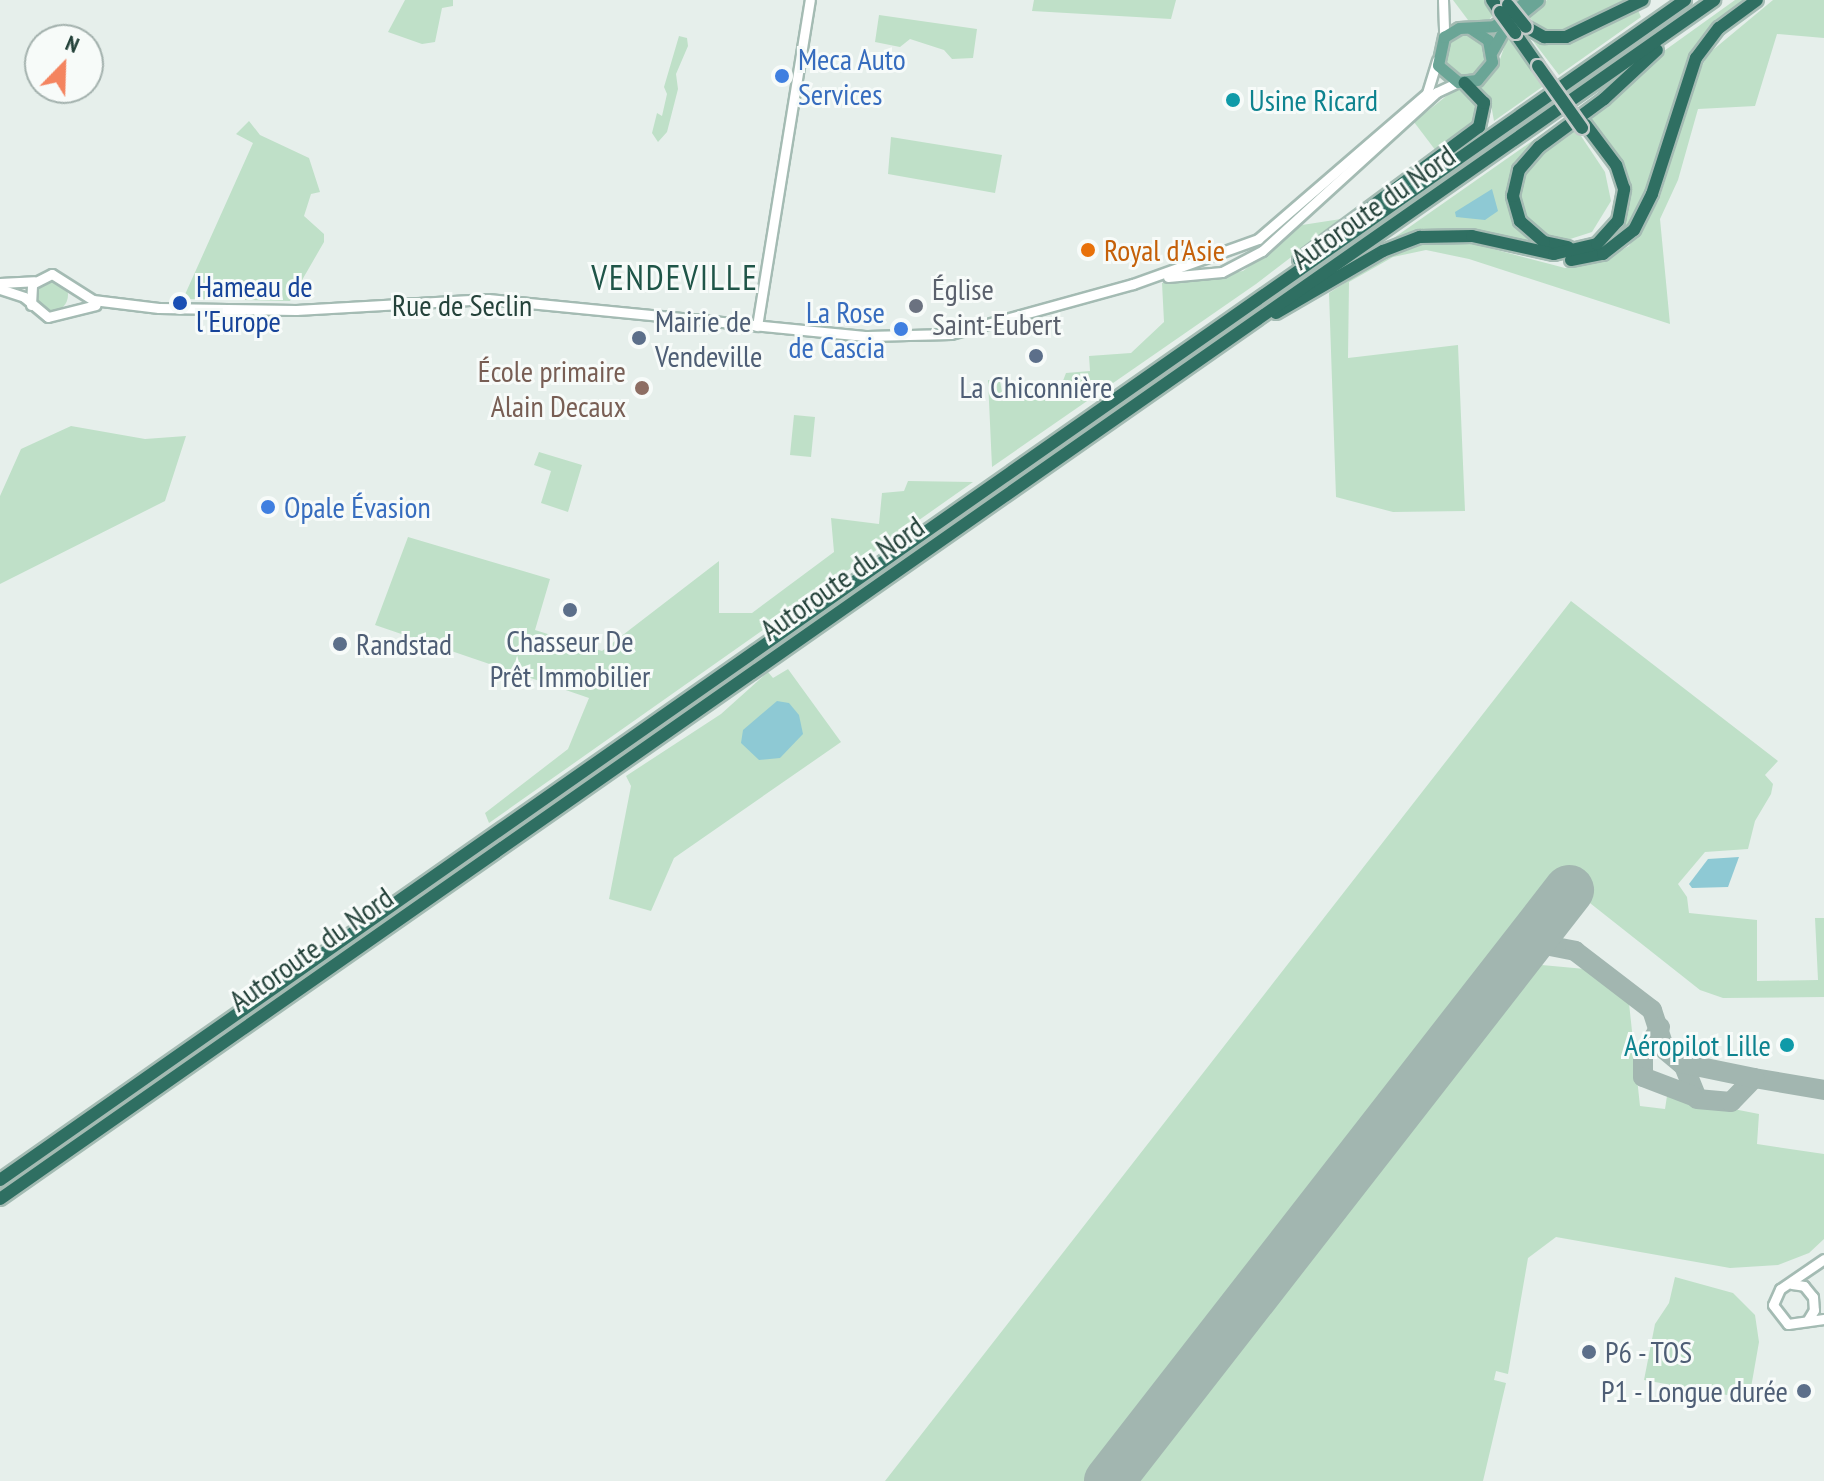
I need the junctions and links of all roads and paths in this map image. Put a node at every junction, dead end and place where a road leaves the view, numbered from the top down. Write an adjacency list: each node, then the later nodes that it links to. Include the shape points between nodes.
1 (810, 0): 30 (main road)
2 (1443, 0): 14 (main road)
3 (1492, 0): 10 (highway)
4 (1527, 0): 11 (main road, via 1494,26)
5 (1538, 0): 15 (main road, via 1506,26)
6 (1643, 0): 12 (highway, via 1566,37)
7 (1685, 0): 20 (highway, Autoroute du Nord)
8 (1714, 0): 13 (highway, Autoroute du Nord)
9 (1757, 0): 19 (highway, via 1719,28 1696,58 1648,204 1627,238 1603,254 1575,260)
10 (1503, 5): 12 (highway, bridge)
11 (1470, 28): 14 (main road); 15 (main road, via 1486,37)
12 (1521, 30): 18 (highway, bridge)
13 (1673, 30): 18 (highway, via 1671,39 1539,147 1519,170 1513,196 1517,216 1531,233 1557,246 1592,239 1616,206 1614,178); 29 (highway, Autoroute du Nord)
14 (1444, 37): 16 (main road)
15 (1492, 51): 17 (main road, via 1486,72)
16 (1437, 61): 17 (main road, via 1445,75); 23 (main road, Rue de Seclin, via 1427,93 1276,227 1226,254)
17 (1462, 83): 20 (highway, via 1484,103 1479,127 1285,271); 23 (main road, Rue de Seclin, via 1437,92 1311,213 1252,258 1222,272)
18 (1584, 126): 19 (highway, via 1620,172 1624,199 1618,221 1583,251 1554,254)
19 (1513, 246): 29 (highway, via 1451,234 1410,240)
20 (1283, 280): 31 (highway, Autoroute du Nord)
21 (34, 281): 22 (main road); 24 (main road, via 52,274); 27 (main road)
22 (0, 283)
23 (1133, 284): 30 (main road, Rue de Seclin, via 931,337)
24 (70, 287): 26 (main road, Rue de Seclin, via 86,298); 28 (main road)
25 (0, 289): 27 (main road)
26 (119, 304): 28 (main road, Rue de Seclin); 30 (main road, Rue de Seclin, via 286,310 488,299)
27 (31, 305): 28 (main road, via 48,317)
28 (66, 311)
29 (1253, 322): 32 (highway, Autoroute du Nord)
30 (757, 326)
31 (0, 1180)
32 (0, 1199)
33 (1824, 1260): 34 (main road); 35 (main road, via 1812,1279)
34 (1789, 1284): 35 (main road, via 1802,1285); 38 (main road, via 1776,1294 1774,1310 1785,1323)
35 (1813, 1297): 36 (main road); 38 (main road, via 1813,1313)
36 (1824, 1308)
37 (1824, 1319): 38 (main road)
38 (1804, 1323)

